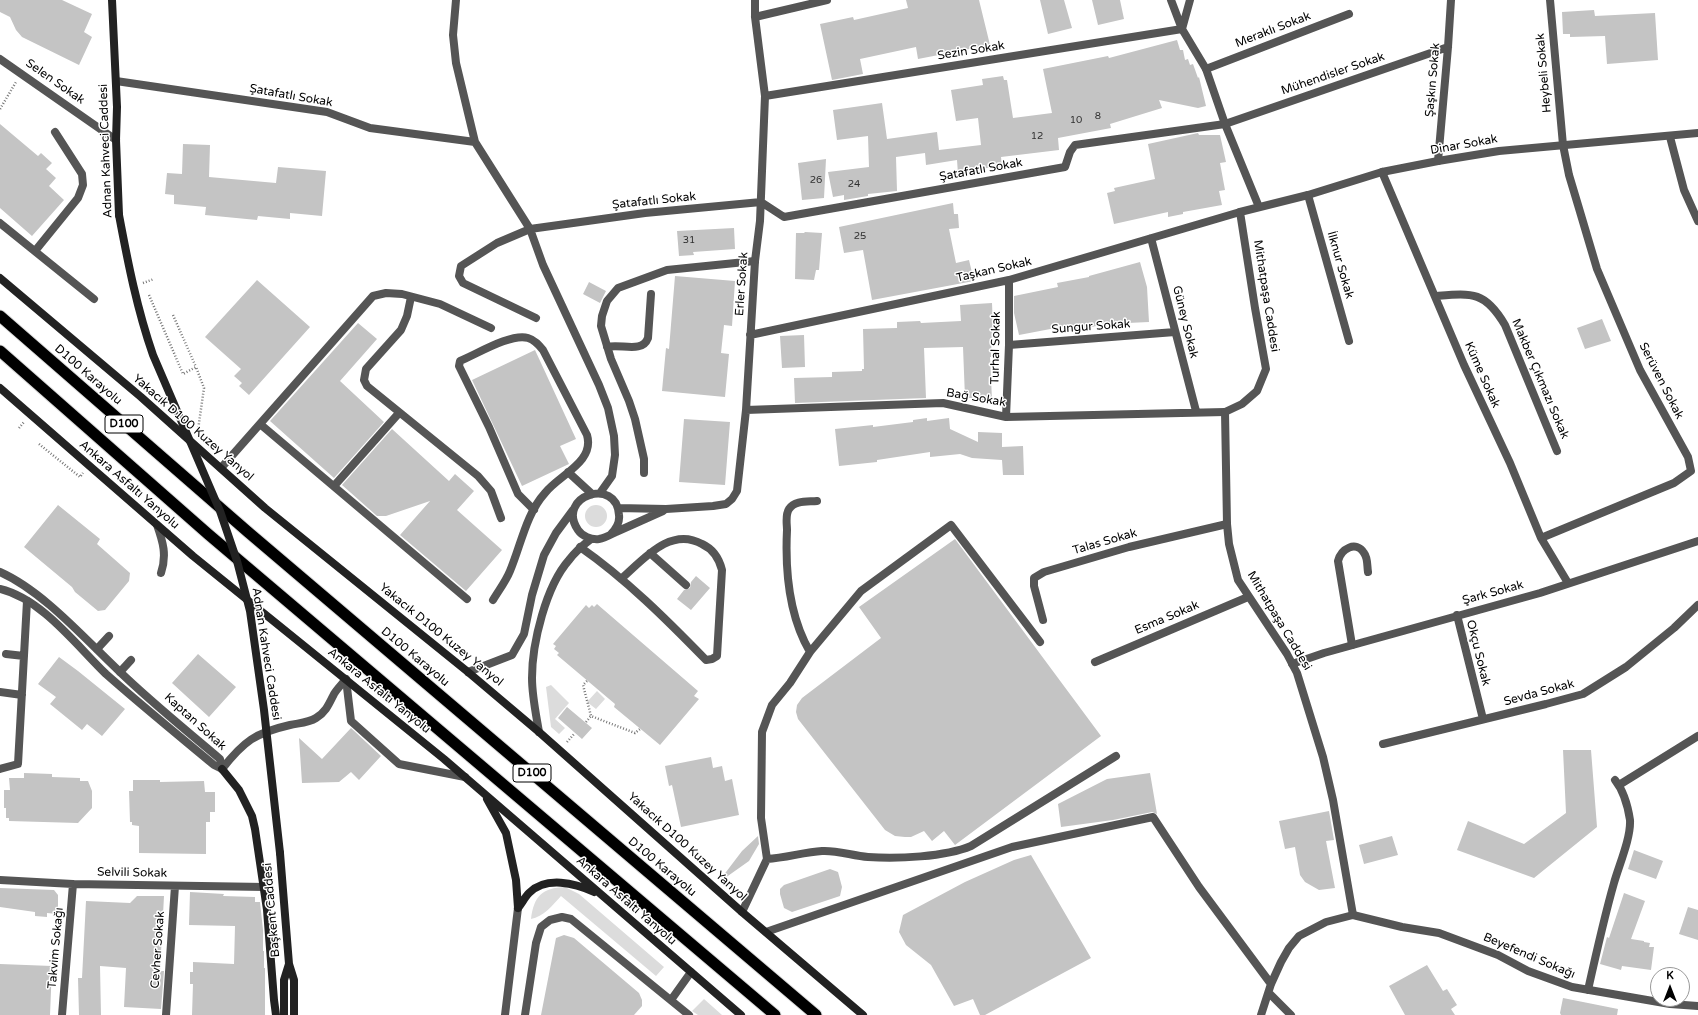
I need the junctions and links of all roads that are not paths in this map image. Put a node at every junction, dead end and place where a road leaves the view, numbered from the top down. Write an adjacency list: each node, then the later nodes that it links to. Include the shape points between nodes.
1 (112, 0): 16 (main road, Adnan Kahveci Caddesi)
2 (456, 0): 23 (street, via 453,35 456,63)
3 (754, 0): 11 (street, Erler Sokak)
4 (827, 0): 11 (street)
5 (1171, 0): 12 (street)
6 (1190, 0): 12 (street)
7 (1451, 0): 8 (street); 13 (street, Şaşkın Sokak)
8 (1458, 0)
9 (1550, 0): 24 (street, Heybeli Sokak)
10 (1349, 14): 15 (street, Meraklı Sokak)
11 (754, 17): 17 (street, Erler Sokak)
12 (1182, 29): 15 (street); 17 (street, Sezin Sokak)
13 (1448, 47): 18 (street, Mühendisler Sokak); 25 (street, Şaşkın Sokak)
14 (0, 59): 22 (street, Selen Sokak)
15 (1206, 69): 18 (street)
16 (116, 81): 22 (main road, Adnan Kahveci Caddesi); 23 (street, Şatafatlı Sokak, via 327,112 370,128)
17 (765, 96): 28 (street, Erler Sokak)
18 (1225, 124): 28 (street, Şatafatlı Sokak, via 1075,145 1065,167 784,217); 29 (street)
19 (55, 132): 35 (street, via 82,174 83,185 78,198)
20 (1698, 133): 21 (street, Dinar Sokak)
21 (1670, 137): 24 (street, Dinar Sokak); 31 (street, via 1684,190)
22 (116, 140): 117 (main road, Adnan Kahveci Caddesi, bridge, via 118,215 131,281 145,331 220,511 248,604 264,710)
23 (475, 142): 33 (street)
24 (1563, 145): 25 (street, Dinar Sokak, via 1499,151); 74 (street, Serüven Sokak, via 1569,175 1597,269 1640,370 1688,457 1691,471 1674,483)
25 (1438, 161): 26 (street, Dinar Sokak)
26 (1382, 172): 27 (street, Dinar Sokak); 40 (street, Küme Sokak)
27 (1308, 195): 29 (street, Dinar Sokak); 48 (street, İlknur Sokak)
28 (761, 202): 33 (street, Şatafatlı Sokak, via 645,213); 36 (street, Erler Sokak)
29 (1259, 207): 30 (street, Dinar Sokak)
30 (1240, 212): 34 (street, Taşkan Sokak); 55 (street, Mithatpaşa Caddesi, via 1266,369 1257,391 1242,404)
31 (1698, 221)
32 (0, 223): 35 (street)
33 (530, 229): 44 (street, Şatafatlı Sokak, via 496,243 461,266 459,276 463,283); 64 (street, via 543,265 608,408 615,455 612,476)
34 (1151, 238): 38 (street, Taşkan Sokak); 46 (street, Güney Sokak)
35 (35, 251): 42 (street)
36 (755, 261): 47 (street, Erler Sokak); 50 (street, via 666,270 618,288 607,301 602,316 601,326)
37 (0, 278): 60 (main road, Yakacık D100 Kuzey Yanyol)
38 (1009, 280): 47 (street, Taşkan Sokak); 49 (street, Turhal Sokak)
39 (651, 294): 50 (street, via 648,338 645,344 638,347)
40 (1436, 296): 59 (street, Makber Çıkmazı Sokak, via 1477,296 1488,302 1496,311 1505,325); 74 (street, Küme Sokak)
41 (411, 297): 45 (street, via 440,304); 56 (street, via 401,330 364,374 367,386); 58 (street, via 386,293 373,296)
42 (94, 299)
43 (0, 316): 145 (highway, D100 Karayolu / D100, via 248,532)
44 (536, 318)
45 (491, 328)
46 (1175, 332): 49 (street, Sungur Sokak); 54 (street, Güney Sokak)
47 (750, 335): 53 (street, Erler Sokak)
48 (1349, 341)
49 (1009, 345): 57 (street, Turhal Sokak)
50 (607, 347): 62 (street, via 635,419 644,459)
51 (0, 351): 144 (highway, D100, via 214,539)
52 (0, 388): 72 (main road, Ankara Asfaltı Yanyolu)
53 (746, 410): 57 (street, Bağ Sokak, via 943,404); 69 (street, Erler Sokak, via 737,491 732,499 726,504)
54 (1196, 411): 55 (street, Bağ Sokak); 57 (street, Bağ Sokak)
55 (1225, 412): 71 (street, Mithatpaşa Caddesi)
56 (399, 413): 63 (street); 70 (street, via 478,476 493,496)
57 (1006, 417)
58 (260, 424): 60 (street); 63 (street)
59 (1557, 451)
60 (221, 468): 104 (main road, Yakacık D100 Kuzey Yanyol, via 265,508)
61 (568, 472): 64 (street); 67 (street, via 544,493); 67 (street, via 586,453 588,439 539,345 523,337 508,340 460,361 459,366 518,494)
62 (644, 473)
63 (334, 486): 87 (street)
64 (596, 493): 66 (street, via 607,496); 68 (street, via 584,497)
65 (817, 501): 97 (street, via 791,506 787,513 786,550 791,599 800,636)
66 (618, 508): 69 (street); 73 (street, via 619,522)
67 (534, 510): 88 (street, via 510,572)
68 (573, 510): 75 (street, via 575,525 579,532); 104 (street, via 544,555 524,634 512,655)
69 (666, 510): 73 (street)
70 (501, 518)
71 (1227, 524): 86 (street, Mithatpaşa Caddesi, via 1238,580); 92 (street, Talas Sokak, via 1129,547 1039,575 1034,578 1034,586)
72 (157, 525): 81 (street, via 165,552); 105 (main road, Ankara Asfaltı Yanyolu)
73 (611, 534): 75 (street)
74 (1541, 538): 83 (street, Küme Sokak)
75 (591, 539): 77 (street)
76 (1698, 541): 83 (street, Şark Sokak)
77 (580, 547): 82 (street); 109 (street, via 559,574 544,610 535,644 532,678)
78 (650, 553): 82 (street); 82 (street, via 671,540 686,539 707,546 718,558 722,570 718,653 715,658 706,660); 84 (street)
79 (0, 572): 96 (street, Kaptan Sokak, via 20,582 34,593)
80 (1368, 572): 95 (street, via 1366,556 1361,549 1350,547 1342,552 1338,561)
81 (161, 573)
82 (621, 579)
83 (1568, 583): 91 (street, Şark Sokak)
84 (686, 586)
85 (0, 589): 89 (street, Kaptan Sokak)
86 (1248, 597): 101 (street, Esma Sokak); 102 (street, Mithatpaşa Caddesi)
87 (467, 599)
88 (493, 600)
89 (27, 601): 99 (street); 114 (street, Kaptan Sokak, via 40,610 112,679)
90 (1698, 604): 108 (street, Sevda Sokak, via 1674,628 1626,667 1583,694)
91 (1457, 615): 95 (street, Şark Sokak); 108 (street, Okçu Sokak)
92 (1043, 620)
93 (109, 636): 96 (street)
94 (1040, 642): 97 (street, via 951,525 861,591)
95 (1352, 645): 102 (street, Şark Sokak)
96 (97, 650): 103 (street, Kaptan Sokak)
97 (810, 652): 118 (street, via 772,705 762,732 761,818)
98 (6, 654): 99 (street)
99 (24, 656): 107 (street)
100 (131, 660): 103 (street)
101 (1095, 662)
102 (1292, 664): 126 (street, Mithatpaşa Caddesi, via 1297,672 1328,777)
103 (120, 672): 114 (street, Kaptan Sokak, via 220,759)
104 (468, 672): 109 (main road, Yakacık D100 Kuzey Yanyol)
105 (346, 679): 114 (street, via 334,694 331,703 318,717 311,721 266,731 254,737 244,744); 115 (main road, Ankara Asfaltı Yanyolu); 115 (street, via 351,721 399,764)
106 (0, 692): 107 (street)
107 (22, 695): 113 (street, via 18,764)
108 (1483, 719): 111 (street, Sevda Sokak)
109 (539, 732): 125 (main road, Yakacık D100 Kuzey Yanyol)
110 (1698, 736): 131 (street, via 1617,783 1630,820)
111 (1383, 744)
112 (1116, 756): 118 (street, via 959,851 898,858 823,851)
113 (0, 769)
114 (222, 769): 122 (main road, via 239,790 252,816)
115 (465, 777): 116 (main road, Ankara Asfaltı Yanyolu)
116 (484, 793): 123 (main road, Ankara Asfaltı Yanyolu); 124 (main road, via 506,833 516,880)
117 (280, 853): 128 (main road, Başkent Caddesi)
118 (767, 859): 125 (street)
119 (0, 880): 120 (street, Selvili Sokak)
120 (73, 884): 121 (street, Selvili Sokak); 135 (street, Takvim Sokağı)
121 (175, 886): 122 (street, Selvili Sokak); 136 (street, Cevher Sokak)
122 (265, 887): 137 (main road)
123 (603, 896): 124 (main road, via 578,885 543,884 530,892); 129 (main road, Ankara Asfaltı Yanyolu)
124 (518, 908): 140 (street)
125 (742, 912): 127 (main road, Yakacık D100 Kuzey Yanyol)
126 (1353, 915): 130 (street, via 1326,922 1299,936 1289,948); 131 (street, Beyefendi Sokağı, via 1439,933 1498,955 1528,971)
127 (766, 932): 130 (street, via 1012,847 1153,817 1199,887); 146 (main road, Yakacık D100 Kuzey Yanyol)
128 (289, 964): 138 (main road, Başkent Caddesi, via 284,980); 139 (main road, Başkent Caddesi, via 294,980)
129 (691, 972): 133 (street); 143 (main road, Ankara Asfaltı Yanyolu)
130 (1271, 984): 132 (street)
131 (1588, 990): 134 (street, Beyefendi Sokağı, via 1670,1004)
132 (1269, 993): 147 (street); 148 (street)
133 (671, 1000): 141 (street, via 571,919 562,917 550,920 541,927 536,943); 142 (street)
134 (1698, 1006)
135 (62, 1015)
136 (166, 1015)
137 (276, 1015)
138 (284, 1015)
139 (294, 1015)
140 (505, 1015)
141 (525, 1015)
142 (689, 1015)
143 (741, 1015)
144 (775, 1015)
145 (816, 1015)
146 (863, 1015)
147 (1261, 1015)
148 (1292, 1015)

